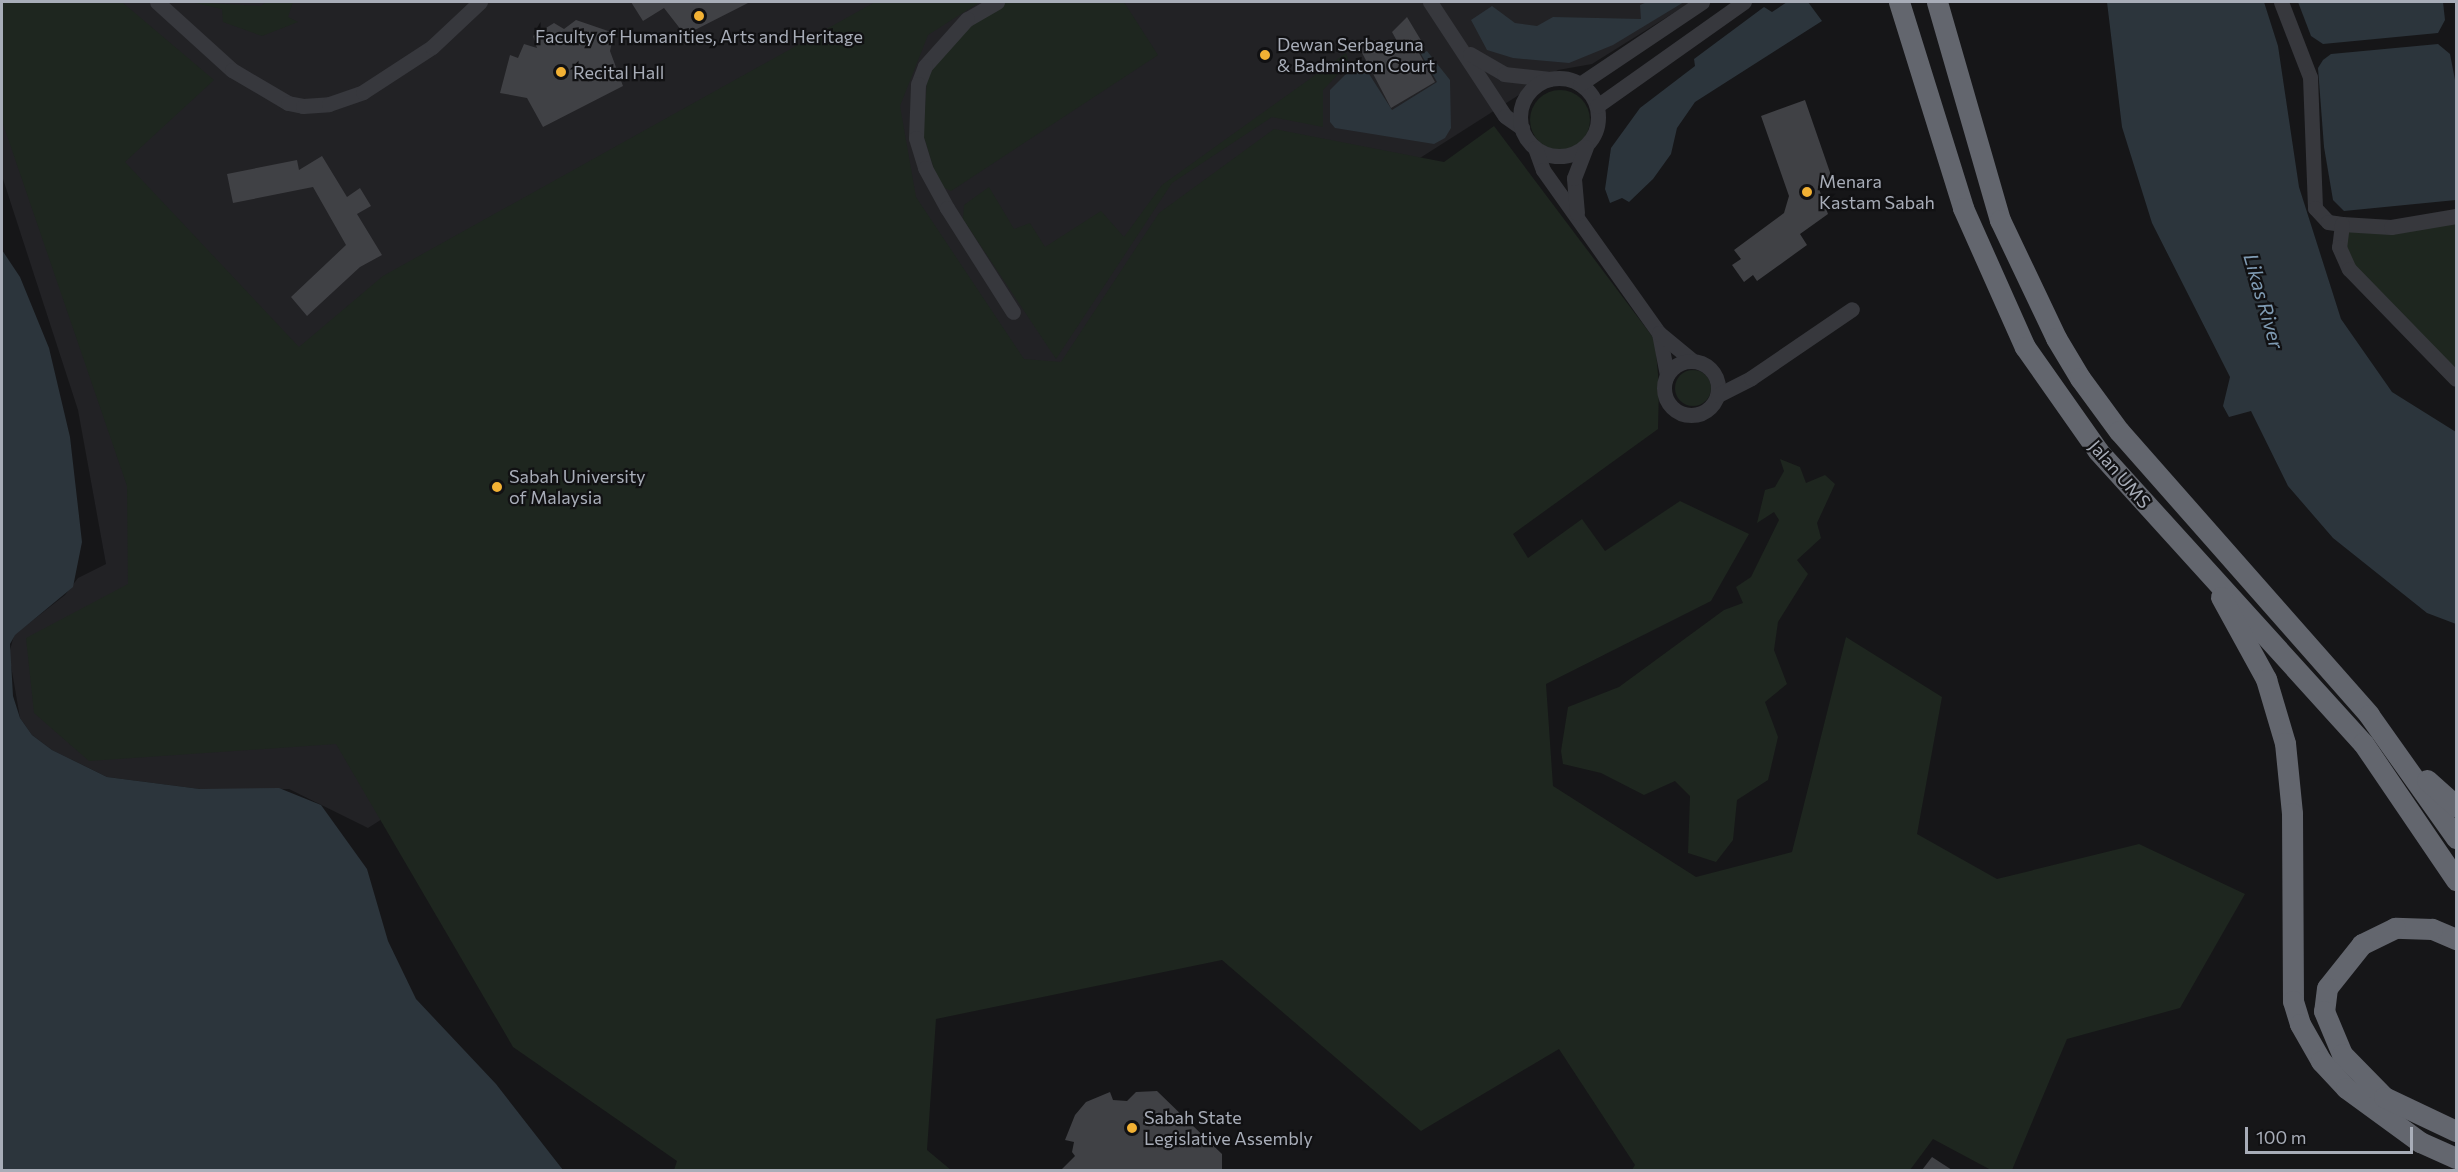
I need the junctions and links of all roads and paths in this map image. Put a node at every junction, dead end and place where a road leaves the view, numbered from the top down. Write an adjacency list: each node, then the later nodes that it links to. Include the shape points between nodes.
1 (157, 2): 2 (street, via 232,70 288,103 303,106 328,104 363,92 432,47)
2 (480, 2)
3 (997, 2): 21 (street, via 967,19 925,66 918,84 916,138 946,208)
4 (1430, 2): 10 (street)
5 (1702, 2): 12 (street)
6 (1744, 2): 13 (street)
7 (1899, 2): 29 (highway, Jalan UMS, via 1963,208 2015,328 2098,451)
8 (1937, 2): 30 (highway, Jalan UMS, via 2000,220 2055,338 2079,378 2119,431)
9 (2281, 2): 19 (street, via 2310,77 2315,208 2328,222)
10 (1456, 41): 11 (street, via 1488,68 1521,78); 14 (street, via 1505,116)
11 (1553, 79): 12 (street); 14 (street, via 1527,96)
12 (1580, 84): 13 (street)
13 (1597, 106): 15 (street, via 1596,130)
14 (1522, 128): 16 (street)
15 (1587, 144): 16 (street, via 1566,156); 17 (street, via 1574,178)
16 (1535, 148): 17 (street, via 1543,170)
17 (1577, 214): 22 (street)
18 (2457, 216): 19 (street, via 2391,226)
19 (2342, 224): 27 (street, via 2339,247 2349,269)
20 (1852, 309): 26 (street)
21 (1013, 312)
22 (1659, 333): 23 (street); 25 (street)
23 (1693, 361): 24 (street); 25 (street, via 1678,364)
24 (1713, 372): 26 (street); 28 (street)
25 (1667, 375): 28 (street, via 1667,402 1685,415 1706,411)
26 (1751, 378): 28 (street)
27 (2457, 379)
28 (1718, 394)
29 (2198, 560): 33 (highway, Jalan UMS, via 2363,743); 36 (highway, via 2266,680 2285,743 2292,813 2293,1000 2300,1024 2321,1061 2346,1088 2420,1142)
30 (2415, 774): 31 (highway); 32 (highway, Jalan UMS)
31 (2457, 806)
32 (2457, 838)
33 (2457, 880)
34 (2457, 939): 35 (highway, via 2432,929 2395,928 2362,944 2327,988 2324,1011 2342,1054 2384,1097)
35 (2457, 1131)
36 (2457, 1158)

